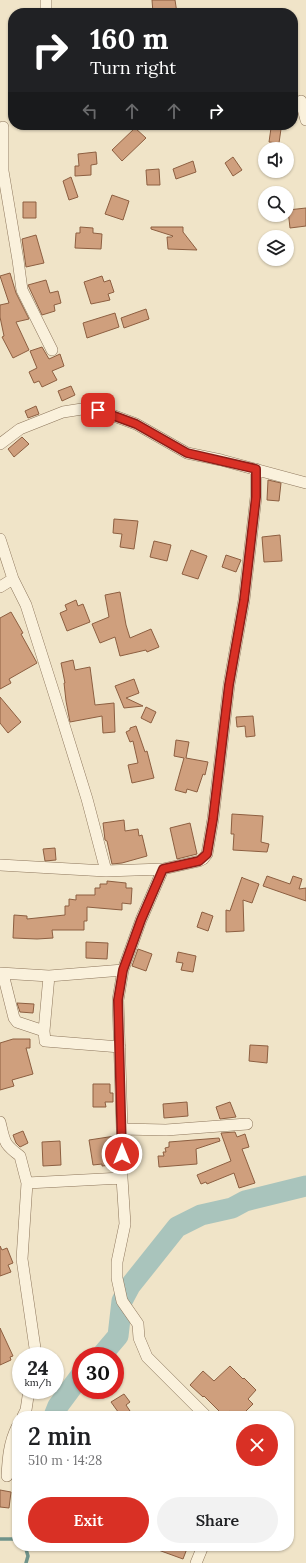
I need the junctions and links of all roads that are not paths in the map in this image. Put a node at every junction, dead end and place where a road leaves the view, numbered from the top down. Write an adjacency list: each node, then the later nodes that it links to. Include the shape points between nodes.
1 (300, 101): 2 (street)
2 (306, 120)
3 (5, 127): 4 (street, via 3,171 22,290)
4 (52, 350)
5 (0, 444): 6 (street, via 20,429 63,412 98,410 136,424 187,453)
6 (256, 469): 7 (street); 12 (street, via 256,497 244,600 229,685 207,854 199,861)
7 (306, 483)
8 (0, 539): 9 (street)
9 (13, 579): 10 (street); 13 (street, via 26,605 87,799)
10 (0, 587)
11 (0, 865): 13 (street)
12 (163, 869): 13 (street); 14 (street)
13 (106, 871)
14 (123, 970): 16 (street); 18 (street, via 118,1000)
15 (1, 974): 16 (street); 17 (street, via 17,1022)
16 (49, 976): 17 (street)
17 (44, 1031): 18 (street, via 47,1042)
18 (120, 1047): 21 (street)
19 (0, 1122): 23 (street, via 6,1145 20,1156)
20 (247, 1124): 21 (street, via 166,1130)
21 (122, 1129): 22 (street)
22 (122, 1178): 23 (street); 27 (street, via 125,1224 117,1262 117,1278 122,1301 138,1324 139,1338 147,1357)
23 (26, 1183): 24 (street, via 22,1259)
24 (35, 1347)
25 (28, 1399): 26 (street)
26 (26, 1411)
27 (201, 1411)
28 (12, 1437): 29 (street)
29 (7, 1476)
30 (201, 1551): 31 (street)
31 (196, 1563)

